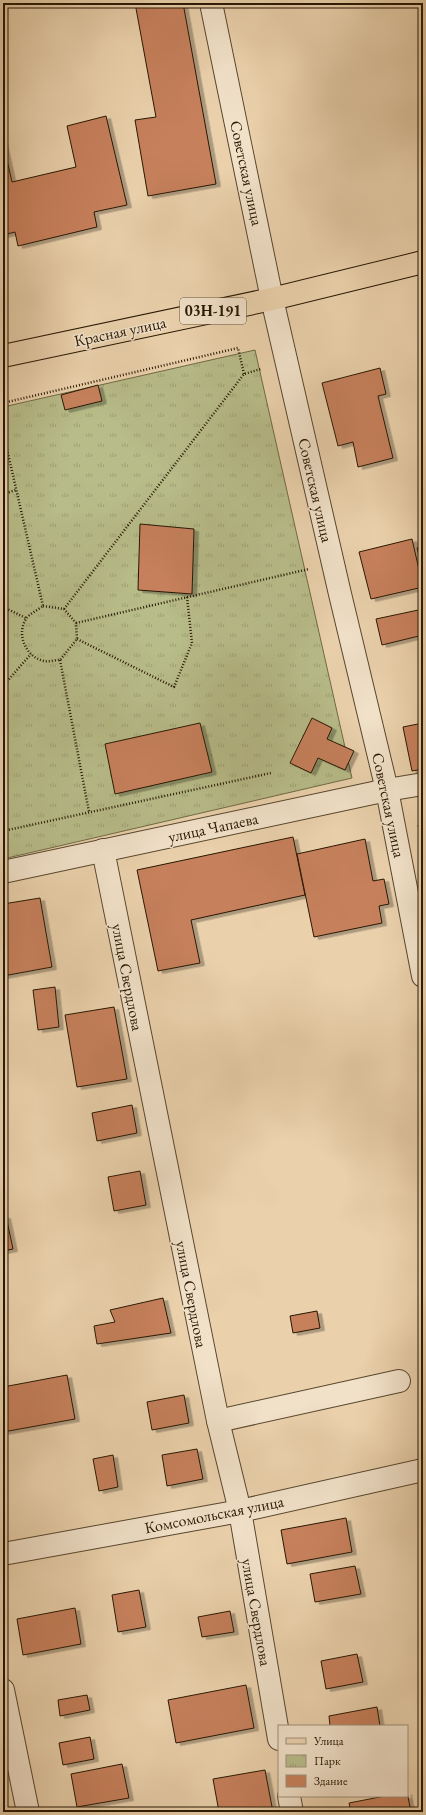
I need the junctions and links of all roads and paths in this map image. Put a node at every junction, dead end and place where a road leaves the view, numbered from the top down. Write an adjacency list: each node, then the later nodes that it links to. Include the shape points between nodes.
1 (211, 3): 3 (street, Советская улица)
2 (423, 262): 3 (main road, Красная улица / 03Н-191)
3 (272, 299): 4 (main road, Красная улица / 03Н-191); 5 (street, Советская улица)
4 (3, 356)
5 (287, 360): 6 (path); 11 (street, Советская улица)
6 (244, 374): 7 (path, via 238,348); 15 (path)
7 (3, 402)
8 (3, 432): 9 (path)
9 (16, 490): 10 (path); 13 (path)
10 (3, 494)
11 (333, 564): 12 (path); 24 (street, Советская улица)
12 (187, 597): 17 (path); 18 (path, via 192,643 174,687)
13 (43, 606): 15 (path); 16 (path)
14 (3, 607): 16 (path)
15 (64, 609): 17 (path)
16 (26, 618): 19 (path, via 22,631 24,644)
17 (76, 623): 18 (path)
18 (77, 639): 20 (path)
19 (31, 654): 20 (path, via 44,661); 21 (path)
20 (60, 660): 25 (path)
21 (3, 686)
22 (271, 773): 25 (path)
23 (423, 784): 24 (street, улица Чапаева)
24 (387, 790): 27 (street, улица Чапаева); 29 (street, Советская улица)
25 (89, 812): 26 (path)
26 (3, 831)
27 (103, 850): 28 (street, улица Чапаева); 31 (street, улица Свердлова)
28 (3, 872)
29 (423, 976)
30 (399, 1381): 31 (street)
31 (218, 1421): 33 (street, улица Свердлова)
32 (423, 1470): 33 (street, Комсомольская улица)
33 (240, 1511): 34 (street, Комсомольская улица); 36 (street, улица Свердлова)
34 (3, 1554)
35 (3, 1690): 38 (street)
36 (278, 1733)
37 (289, 1797): 39 (street)
38 (28, 1812)
39 (292, 1812)

